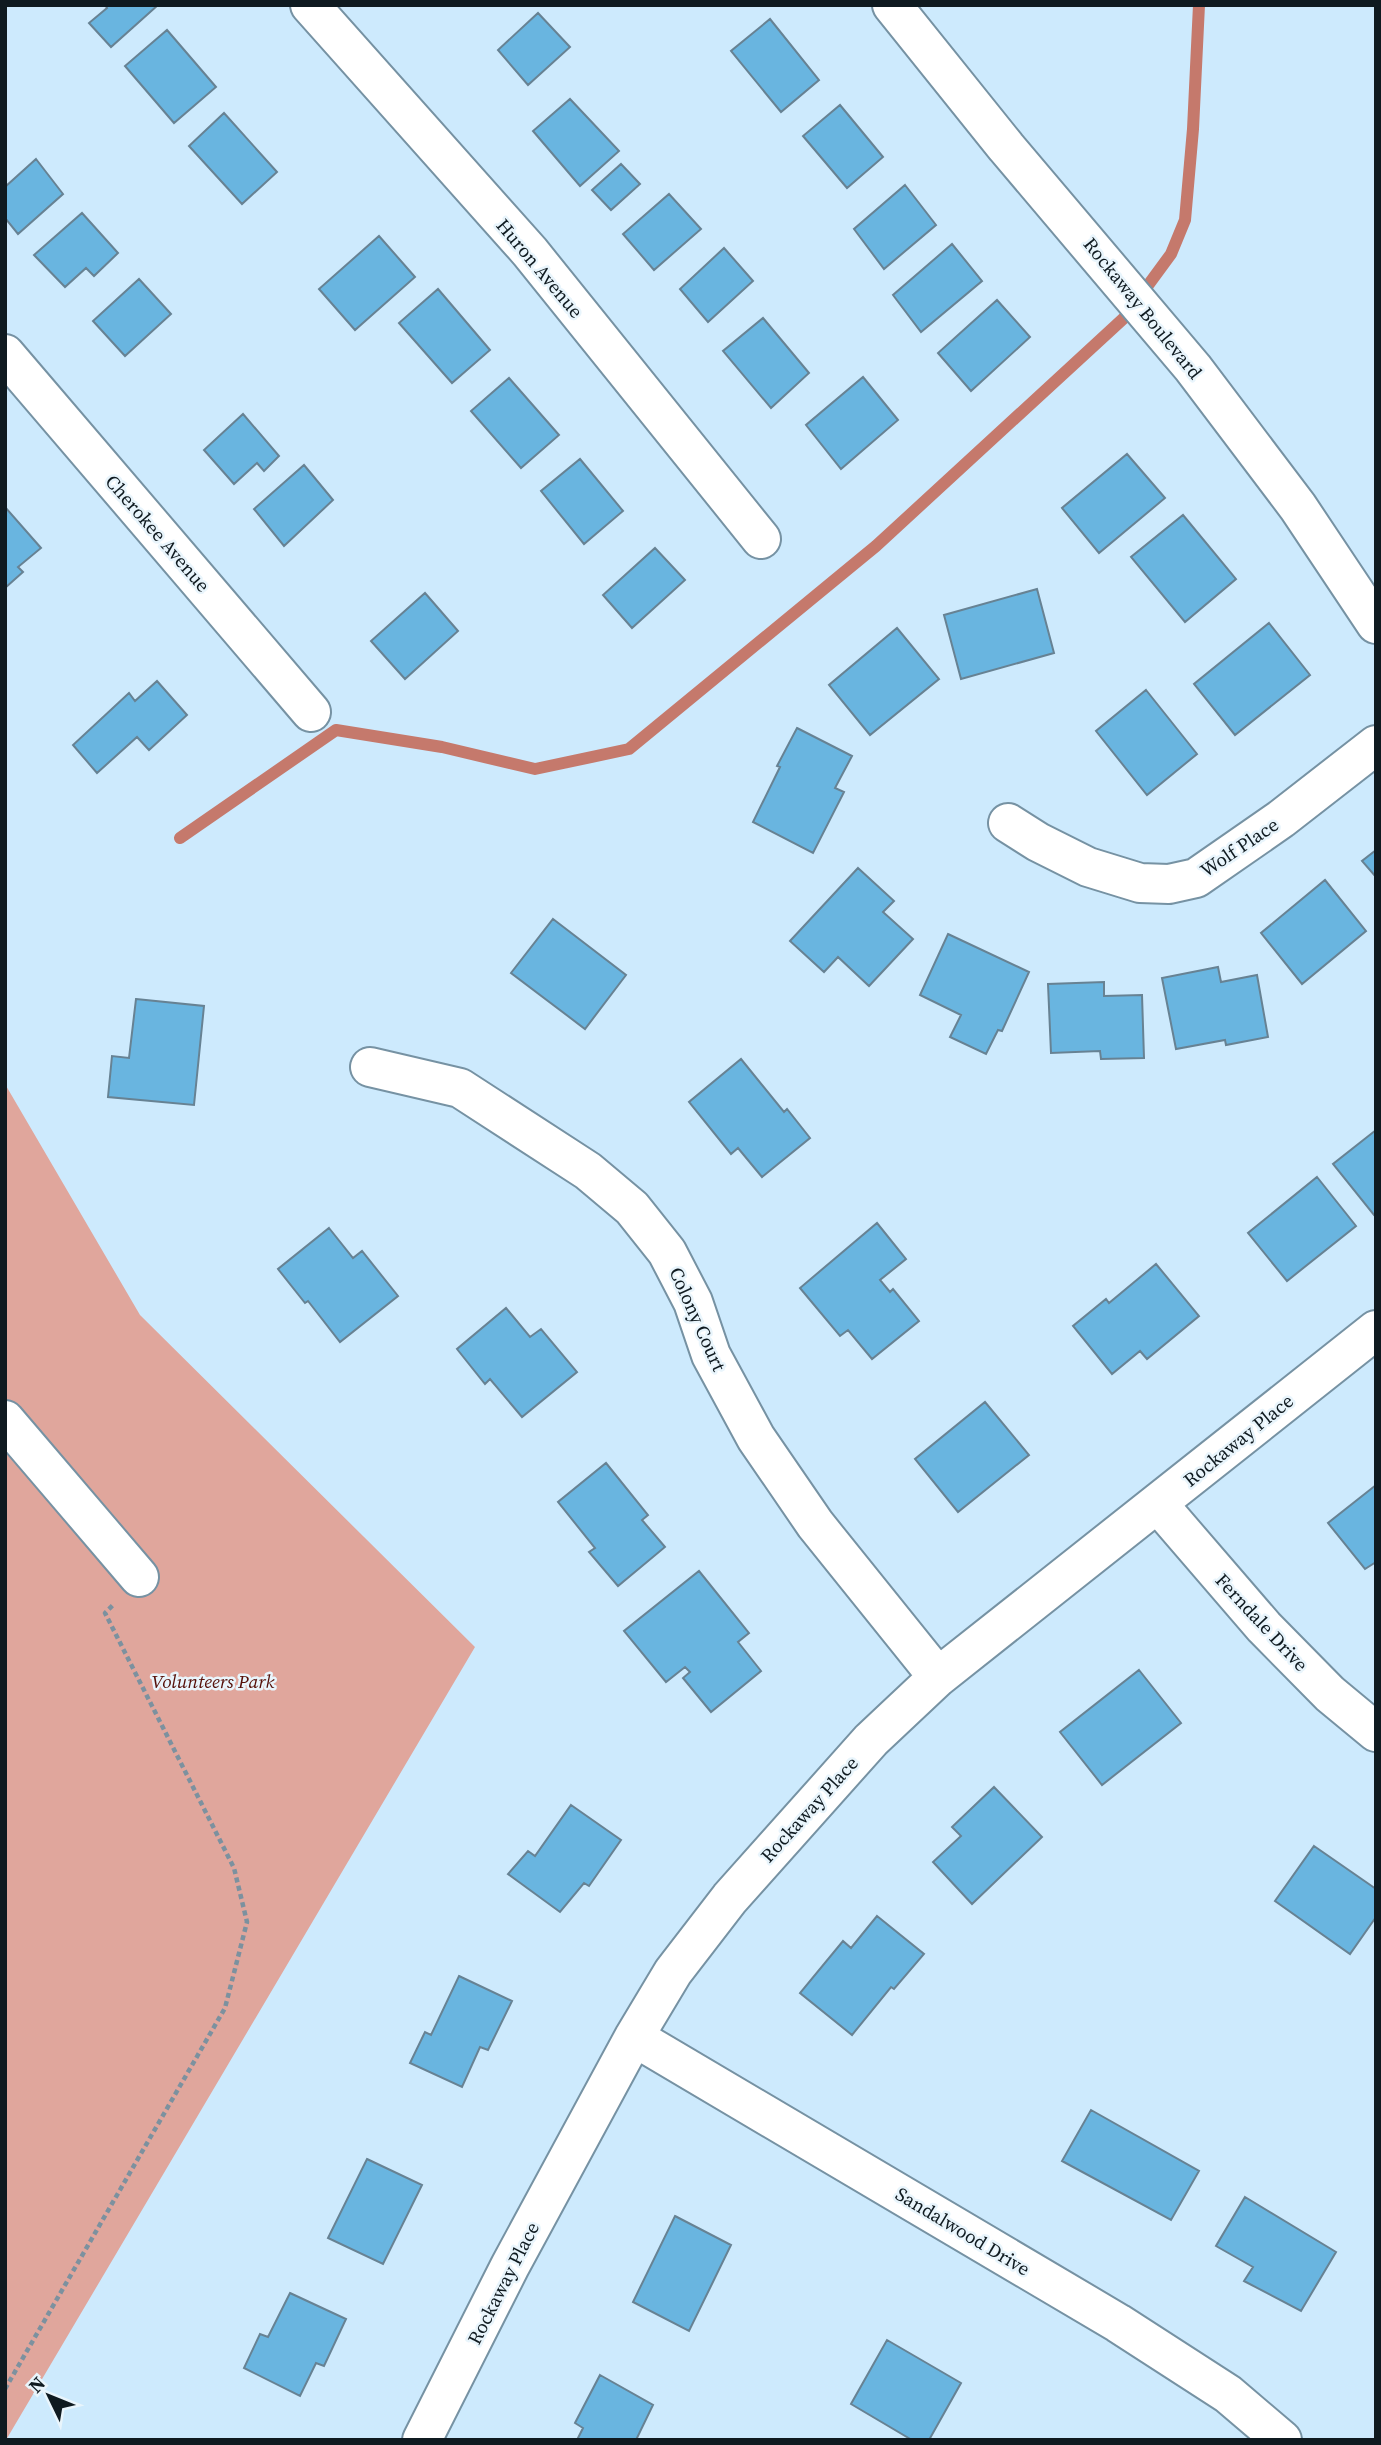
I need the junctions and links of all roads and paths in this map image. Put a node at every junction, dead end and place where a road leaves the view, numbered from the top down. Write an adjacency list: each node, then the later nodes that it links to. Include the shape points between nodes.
1 (310, 5): 4 (street, Huron Avenue, via 530,252)
2 (892, 5): 5 (street, Rockaway Boulevard, via 1193,368 1298,507)
3 (5, 354): 6 (street, Cherokee Avenue)
4 (761, 539)
5 (1376, 624)
6 (311, 712)
7 (1376, 745): 8 (street, Wolf Place, via 1196,878 1169,884 1140,883 1088,867)
8 (1008, 823)
9 (370, 1067): 14 (street, Colony Court, via 460,1088 589,1171 632,1208 667,1252 693,1302 711,1355 756,1438 815,1524)
10 (1376, 1330): 12 (street, Rockaway Place)
11 (5, 1420): 13 (street)
12 (1158, 1504): 14 (street, Rockaway Place); 15 (street, Ferndale Drive, via 1264,1628)
13 (139, 1577): 17 (path, via 106,1613 234,1868 247,1922 225,2008)
14 (938, 1677): 16 (street, Rockaway Place, via 871,1740 730,1898 673,1972)
15 (1376, 1732)
16 (634, 2037): 18 (street, Rockaway Place); 19 (street, Sandalwood Drive, via 1118,2323 1227,2394)
17 (5, 2389)
18 (422, 2440)
19 (1282, 2440)

